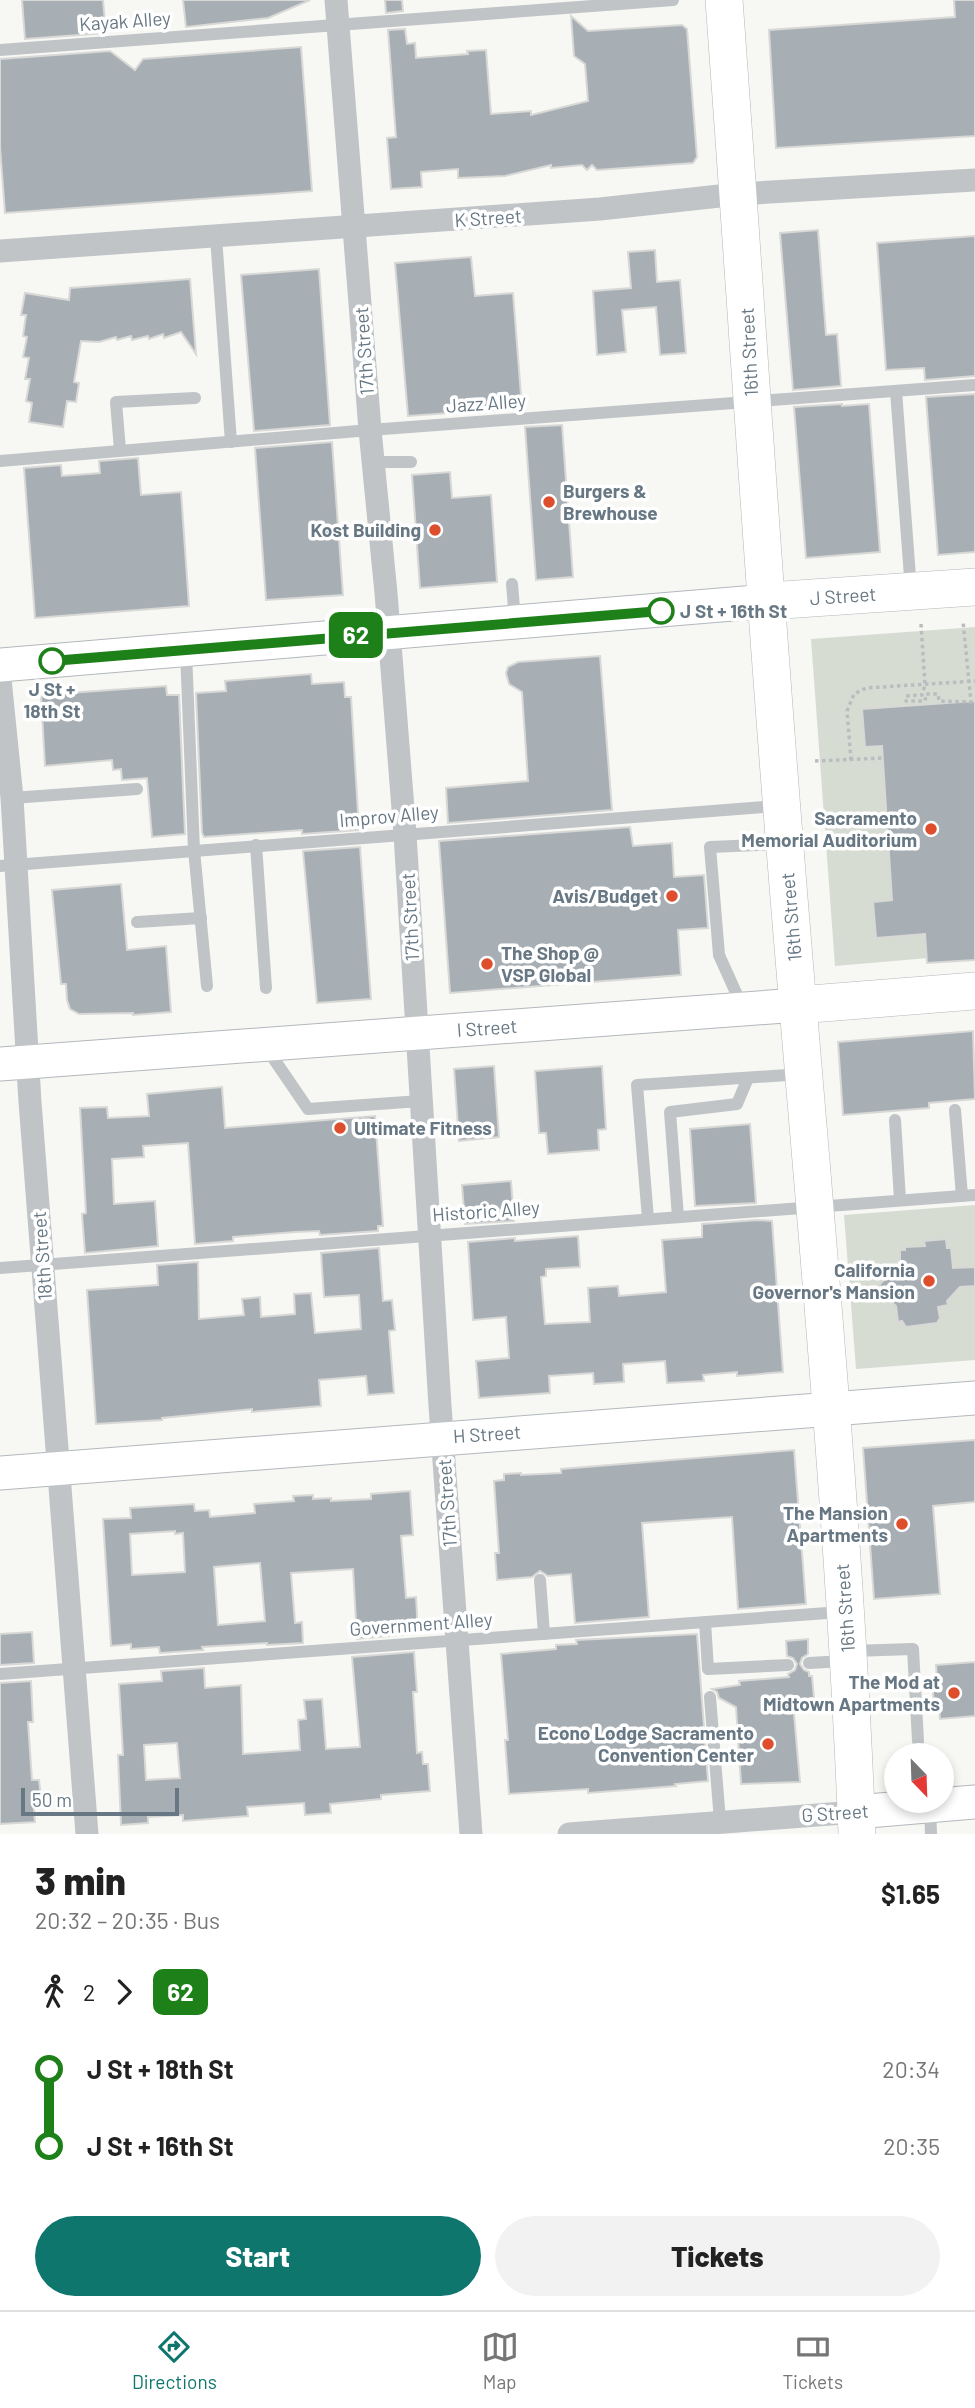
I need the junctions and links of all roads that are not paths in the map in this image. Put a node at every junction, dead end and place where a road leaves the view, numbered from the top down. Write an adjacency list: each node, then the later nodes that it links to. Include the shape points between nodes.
1 (336, 0): 4 (street, 17th Street)
2 (673, 0): 4 (lane, Kayak Alley)
3 (724, 0): 7 (main road, 16th Street)
4 (338, 26): 5 (lane, Kayak Alley); 8 (street, 17th Street)
5 (0, 50)
6 (975, 180): 7 (street, K Street)
7 (738, 194): 8 (street, K Street); 14 (main road, 16th Street)
8 (355, 227): 9 (street, K Street); 15 (street, 17th Street)
9 (216, 237): 10 (street, K Street); 16 (lane)
10 (0, 251)
11 (975, 385): 12 (lane, Jazz Alley)
12 (896, 391): 14 (lane, Jazz Alley); 24 (lane)
13 (195, 398): 17 (lane, via 116,402)
14 (752, 402): 15 (lane, Jazz Alley, via 502,426); 22 (main road, 16th Street)
15 (370, 430): 16 (lane, Jazz Alley); 19 (street, 17th Street)
16 (231, 442): 17 (lane, Jazz Alley)
17 (120, 450): 18 (lane, Jazz Alley)
18 (0, 461)
19 (373, 462): 20 (lane); 26 (street, 17th Street)
20 (411, 462)
21 (512, 584): 25 (lane)
22 (768, 601): 24 (main road, J Street); 25 (main road, J Street); 32 (main road, 16th Street)
23 (969, 604): 24 (main road, J Street)
24 (916, 608)
25 (515, 624): 26 (main road, J Street)
26 (389, 633): 27 (main road, J Street); 33 (street, 17th Street)
27 (186, 648): 28 (main road, J Street); 36 (lane)
28 (0, 665)
29 (0, 679): 31 (street, 18th Street)
30 (137, 789): 31 (lane)
31 (12, 798): 37 (street, 18th Street)
32 (782, 806): 33 (lane, Improv Alley); 34 (main road, 16th Street)
33 (405, 834): 35 (lane, Improv Alley); 45 (street, 17th Street)
34 (784, 843): 43 (main road, 16th Street); 44 (lane, via 710,848 719,955)
35 (256, 845): 36 (lane, Improv Alley); 41 (lane)
36 (194, 850): 37 (lane, Improv Alley); 38 (lane)
37 (8, 865): 47 (street, 18th Street)
38 (201, 918): 39 (lane); 40 (lane)
39 (137, 922)
40 (207, 986)
41 (266, 988)
42 (975, 991): 43 (main road, I Street)
43 (798, 1005): 44 (main road, I Street); 48 (main road, 16th Street)
44 (743, 1009): 45 (main road, I Street)
45 (416, 1033): 46 (main road, I Street); 50 (street, 17th Street)
46 (264, 1045): 47 (main road, I Street); 50 (lane, via 307,1109)
47 (14, 1064): 59 (street, 18th Street)
48 (803, 1074): 49 (lane); 55 (main road, 16th Street)
49 (748, 1077): 56 (lane, via 737,1104 670,1112); 57 (lane, via 637,1085)
50 (420, 1101): 58 (street, 17th Street)
51 (955, 1110): 53 (lane)
52 (895, 1120): 54 (lane)
53 (968, 1195): 54 (lane, Historic Alley)
54 (900, 1200): 55 (lane, Historic Alley)
55 (814, 1208): 56 (lane, Historic Alley); 62 (main road, 16th Street)
56 (678, 1217): 57 (lane, Historic Alley)
57 (648, 1219): 58 (lane, Historic Alley)
58 (428, 1234): 59 (lane, Historic Alley); 63 (street, 17th Street)
59 (43, 1265): 60 (lane, Historic Alley); 64 (street, 18th Street)
60 (0, 1268)
61 (975, 1398): 62 (main road, H Street)
62 (831, 1409): 63 (main road, H Street); 67 (main road, 16th Street)
63 (442, 1438): 64 (main road, H Street); 70 (street, 17th Street)
64 (57, 1469): 65 (main road, H Street); 74 (street, 18th Street)
65 (0, 1473)
66 (540, 1580): 69 (lane)
67 (845, 1611): 68 (lane, Government Alley); 71 (main road, 16th Street)
68 (705, 1622): 69 (lane, Government Alley); 73 (lane, via 708,1670)
69 (544, 1634): 70 (lane, Government Alley)
70 (456, 1641): 74 (lane, Government Alley); 84 (street, 17th Street)
71 (848, 1656): 72 (lane); 77 (lane, via 913,1649); 80 (main road, 16th Street)
72 (809, 1663)
73 (788, 1665)
74 (76, 1669): 75 (lane, Government Alley); 83 (street, 18th Street)
75 (0, 1674)
76 (710, 1698): 81 (lane)
77 (918, 1741)
78 (975, 1802): 79 (main road, G Street)
79 (930, 1820): 80 (main road, G Street)
80 (856, 1823): 82 (street, G Street)
81 (718, 1825): 82 (street, G Street); 85 (street, G Street)
82 (771, 1826)
83 (87, 1834)
84 (471, 1834)
85 (569, 1834)

